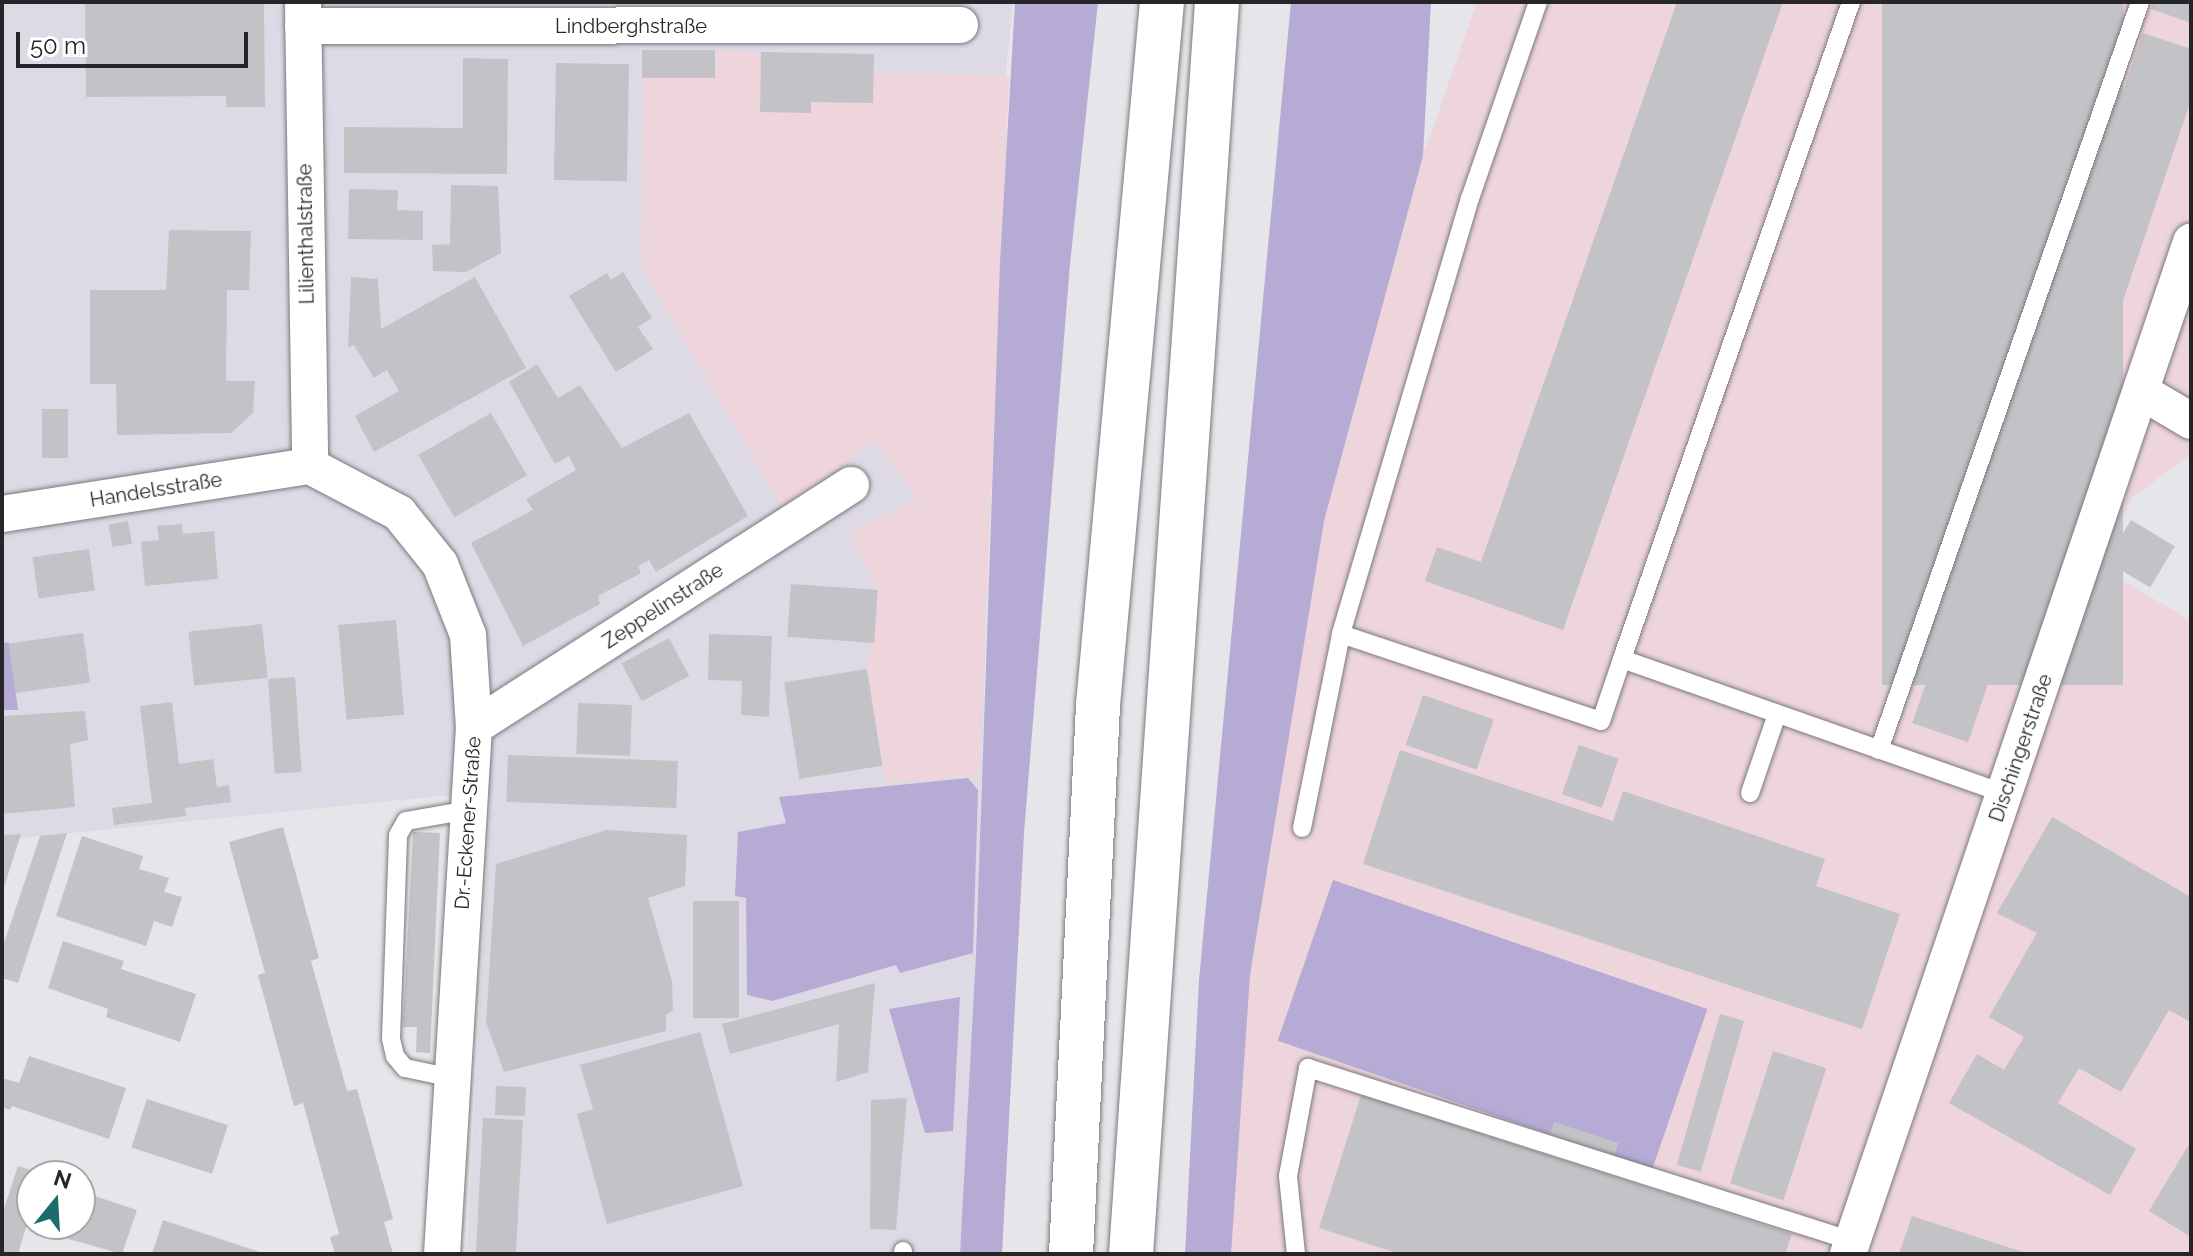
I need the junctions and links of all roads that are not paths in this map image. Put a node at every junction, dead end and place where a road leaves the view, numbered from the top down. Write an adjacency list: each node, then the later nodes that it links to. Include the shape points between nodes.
1 (1162, 2): 28 (highway, via 1098,705)
2 (1217, 2): 9 (highway)
3 (1228, 2): 9 (highway)
4 (1538, 2): 16 (lane, via 1470,198)
5 (1851, 2): 17 (lane)
6 (2140, 2): 20 (lane)
7 (303, 14): 8 (street, Lindberghstraße); 13 (street, Lilienthalstraße)
8 (960, 25)
9 (1212, 63): 29 (highway)
10 (2191, 242): 11 (street, Dischingerstraße)
11 (2142, 392): 12 (street); 22 (street, Dischingerstraße)
12 (2191, 421)
13 (310, 466): 15 (street, Handelsstraße); 19 (street, Dr.-Eckener-Straße, via 399,513 440,564 468,635)
14 (851, 485): 19 (street, Zeppelinstraße)
15 (5, 521)
16 (1341, 634): 17 (lane, via 1601,721); 24 (lane)
17 (1622, 659): 18 (lane)
18 (1777, 714): 20 (lane); 21 (lane)
19 (474, 727): 23 (street, Dr.-Eckener-Straße)
20 (1879, 750): 22 (lane)
21 (1750, 793)
22 (2005, 794): 26 (street, Dischingerstraße)
23 (469, 810): 25 (street, Dr.-Eckener-Straße); 25 (lane, via 406,821 398,835 391,1038 405,1068)
24 (1302, 828)
25 (453, 1078): 27 (street, Dr.-Eckener-Straße)
26 (1850, 1248): 30 (lane, via 1308,1068 1288,1176)
27 (442, 1254)
28 (1071, 1254)
29 (1131, 1254)
30 (1296, 1254)

